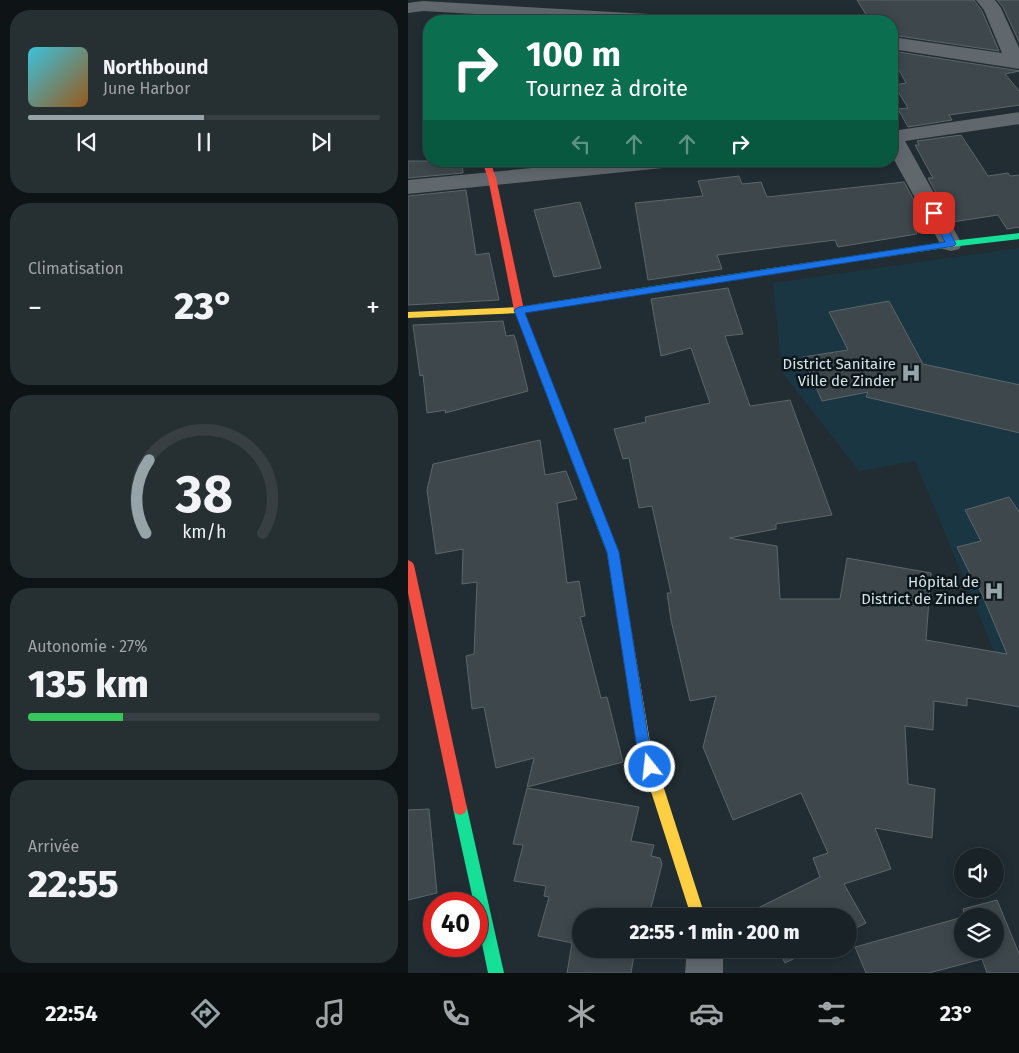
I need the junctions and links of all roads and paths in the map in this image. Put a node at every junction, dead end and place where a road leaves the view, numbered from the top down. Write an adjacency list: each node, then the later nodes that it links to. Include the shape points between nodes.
1 (986, 0): 5 (street)
2 (420, 9): 3 (street)
3 (536, 15)
4 (898, 44): 5 (street)
5 (1017, 62)
6 (1020, 118): 7 (street)
7 (898, 136)
8 (898, 148): 13 (street)
9 (560, 167): 10 (street)
10 (489, 170): 11 (street); 14 (street)
11 (408, 186)
12 (1020, 236): 13 (street)
13 (951, 244): 14 (street)
14 (519, 310): 15 (street); 17 (street, via 613,552 644,748)
15 (408, 315)
16 (408, 565): 19 (street)
17 (695, 908)
18 (705, 958): 20 (street)
19 (496, 973)
20 (704, 973)

